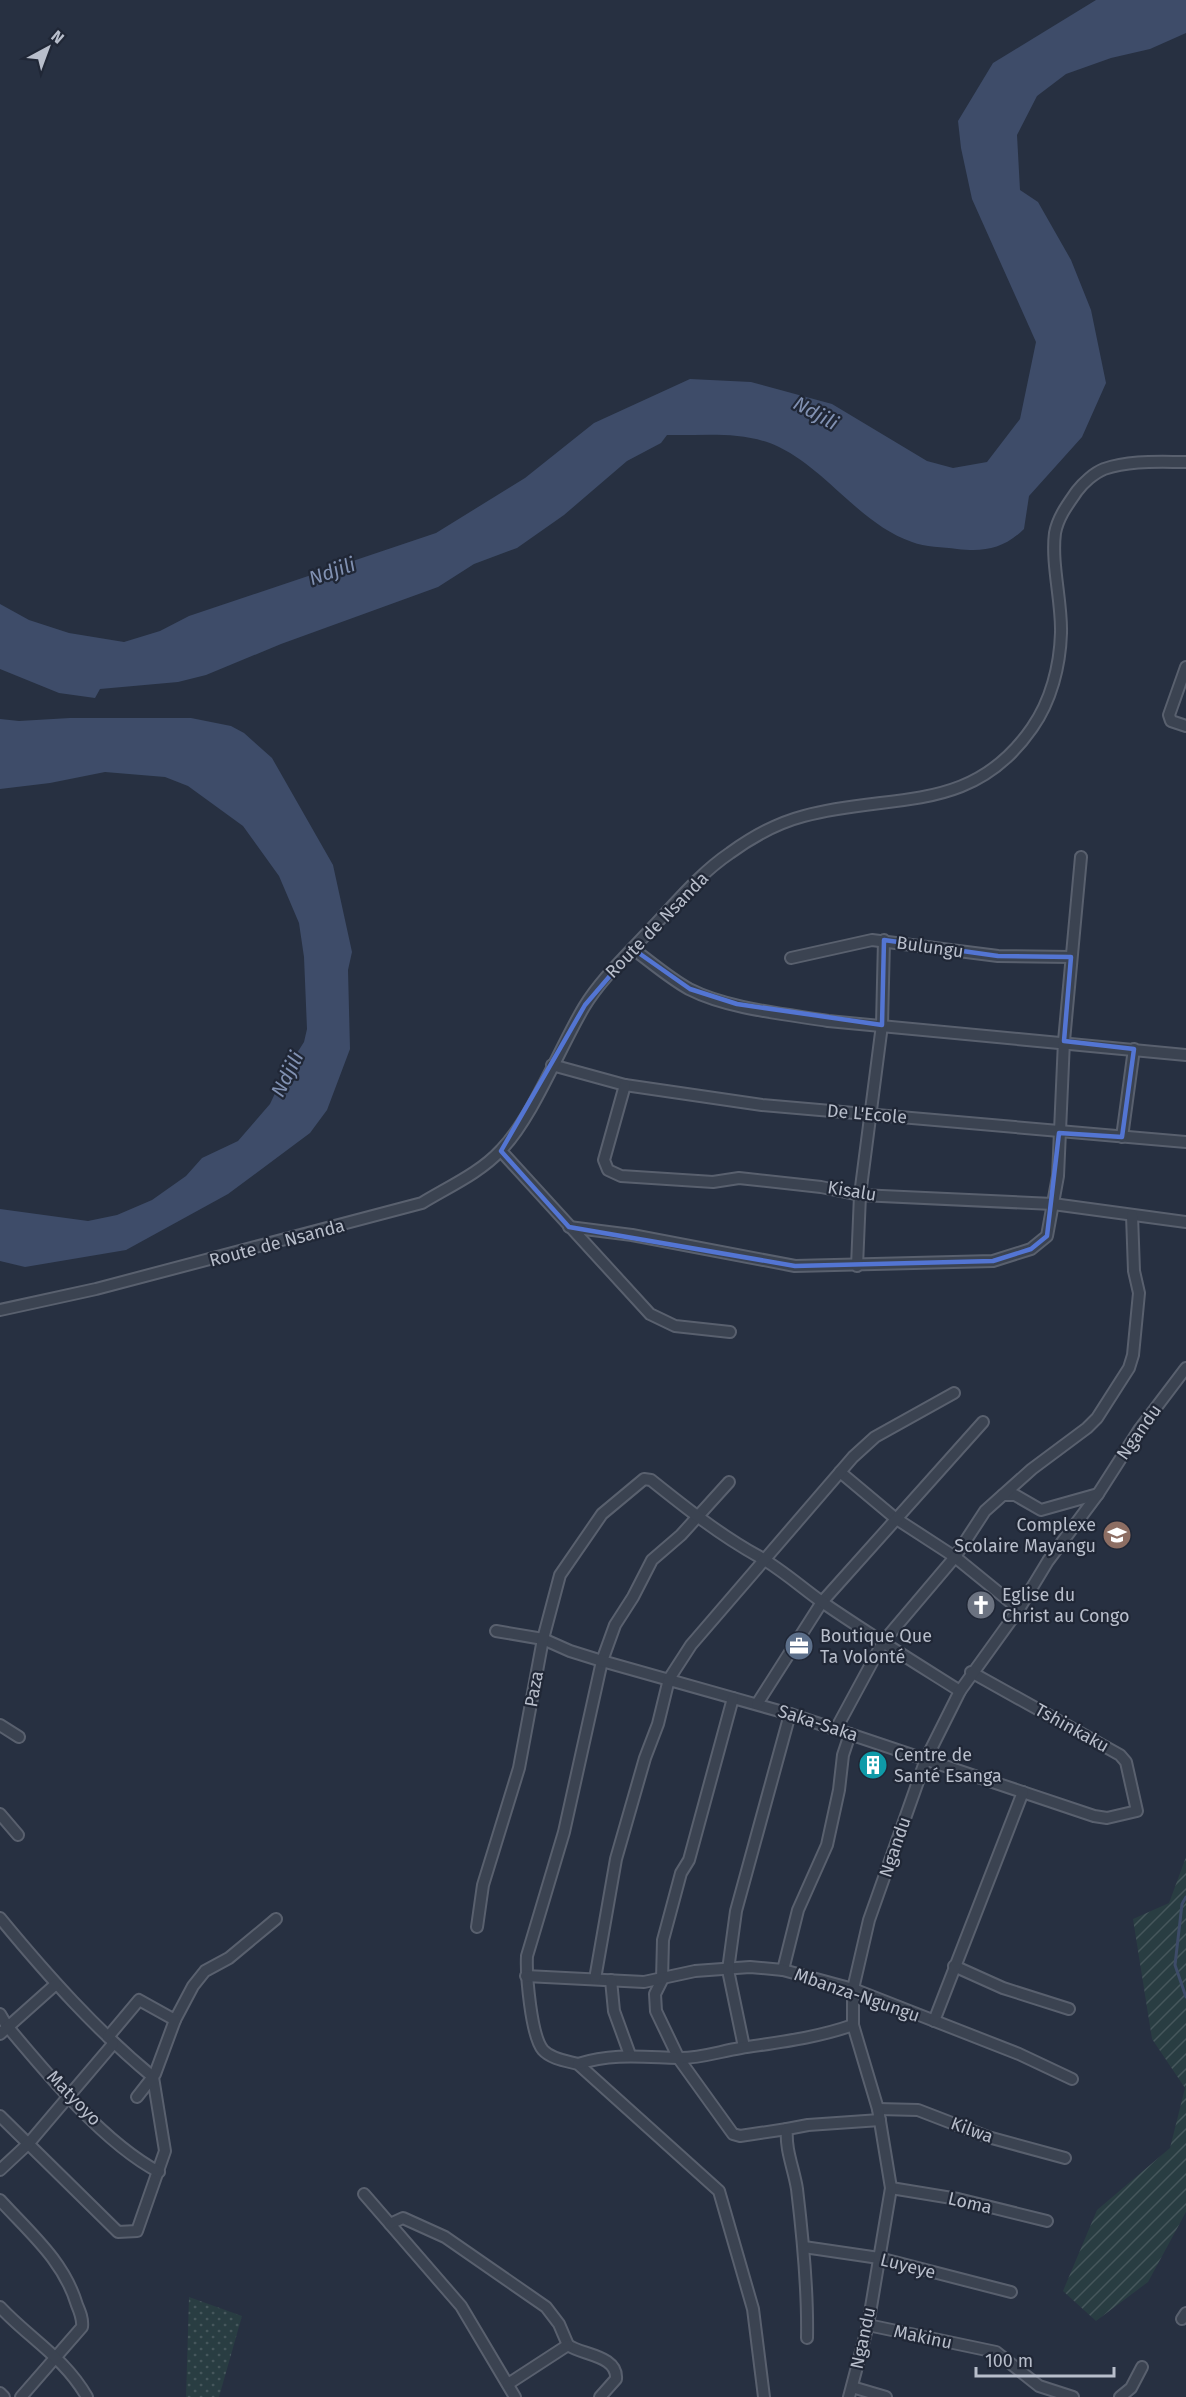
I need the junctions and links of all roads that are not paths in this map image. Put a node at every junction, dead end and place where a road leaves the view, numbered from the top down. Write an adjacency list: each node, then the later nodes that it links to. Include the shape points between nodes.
1 (1186, 462): 6 (street, Route de Nsanda, via 1130,463 1101,470 1081,486 1064,508 1055,533 1061,633 1047,705 1031,730 986,776 960,789 805,816 774,826 729,853 699,878)
2 (1186, 667): 3 (street, via 1169,715 1171,721)
3 (1186, 726)
4 (1081, 857): 7 (street)
5 (884, 940): 7 (street, Bulungu, via 998,956); 8 (street, Bulungu, via 854,942); 9 (street)
6 (633, 949): 9 (street, via 690,989 737,1004 828,1021); 13 (street, Route de Nsanda, via 585,1005)
7 (1071, 957): 10 (street)
8 (790, 958)
9 (882, 1025): 10 (street); 15 (street)
10 (1064, 1041): 11 (street); 16 (street)
11 (1134, 1049): 12 (street); 17 (street)
12 (1186, 1054)
13 (552, 1065): 14 (street, De L'Ecole); 19 (street, Route de Nsanda)
14 (625, 1085): 15 (street, De L'Ecole, via 762,1105); 20 (street, Kisalu, via 604,1160 608,1170 615,1174 713,1182 739,1178 821,1186)
15 (871, 1115): 16 (street, De L'Ecole); 20 (street)
16 (1059, 1132): 17 (street, De L'Ecole); 21 (street)
17 (1122, 1137): 18 (street, De L'Ecole)
18 (1186, 1142)
19 (501, 1151): 24 (street); 26 (street, Route de Nsanda, via 422,1203 96,1289)
20 (860, 1195): 21 (street, Kisalu); 25 (street)
21 (1053, 1204): 22 (street, Kisalu); 25 (street, via 1047,1236 1031,1249 993,1261)
22 (1132, 1215): 23 (street, Kisalu); 34 (street, via 1134,1271 1139,1293 1129,1368 1097,1418)
23 (1186, 1222)
24 (569, 1227): 25 (street, via 632,1234 795,1266); 27 (street, via 662,1322)
25 (857, 1266)
26 (0, 1310)
27 (730, 1332)
28 (1186, 1368): 33 (street, Ngandu, via 1139,1430)
29 (954, 1394): 31 (street, via 874,1437)
30 (983, 1422): 36 (street)
31 (840, 1472): 36 (street); 38 (street)
32 (729, 1482): 35 (street)
33 (1098, 1494): 34 (street, via 1041,1510 1015,1495); 40 (street, Ngandu)
34 (1003, 1495): 37 (street, via 985,1511)
35 (696, 1516): 38 (street); 42 (street, Paza, via 651,1480 644,1479 602,1514 563,1570); 44 (street, via 652,1560 615,1625)
36 (895, 1518): 37 (street); 39 (street)
37 (955, 1557): 40 (street); 43 (street)
38 (765, 1562): 39 (street); 46 (street, via 692,1645)
39 (822, 1602): 43 (street); 49 (street)
40 (1018, 1609): 45 (street, Ngandu)
41 (496, 1631): 42 (street, Saka-Saka)
42 (543, 1639): 44 (street, Saka-Saka); 62 (street, Paza, via 519,1768 483,1885)
43 (883, 1642): 47 (street); 52 (street)
44 (602, 1661): 46 (street, Saka-Saka); 66 (street, via 564,1832 527,1956)
45 (971, 1672): 47 (street, Ngandu); 57 (street, Tshinkaku, via 1120,1755 1126,1761)
46 (669, 1679): 48 (street, Saka-Saka); 67 (street, via 616,1859)
47 (960, 1691): 55 (street, Ngandu)
48 (733, 1698): 49 (street, Saka-Saka); 69 (street, via 663,1940)
49 (757, 1704): 50 (street, Saka-Saka)
50 (790, 1714): 52 (street, Saka-Saka); 64 (street, via 736,1911)
51 (0, 1725): 54 (street)
52 (836, 1729): 53 (street, Saka-Saka)
53 (850, 1734): 55 (street, Saka-Saka); 65 (street, via 826,1845 798,1910)
54 (19, 1737)
55 (926, 1759): 56 (street, Saka-Saka); 71 (street, Ngandu, via 869,1920)
56 (1023, 1792): 57 (street, Saka-Saka, via 1107,1818); 63 (street)
57 (1137, 1811)
58 (0, 1814): 59 (street)
59 (18, 1835)
60 (0, 1918): 70 (street)
61 (276, 1918): 74 (street, via 229,1958 205,1971)
62 (477, 1927)
63 (954, 1966): 72 (street, via 1014,1992); 75 (street)
64 (728, 1970): 65 (street, Mbanza-Ngungu); 69 (street, Mbanza-Ngungu, via 695,1971); 79 (street)
65 (783, 1970): 71 (street, Mbanza-Ngungu)
66 (526, 1976): 67 (street, Mbanza-Ngungu); 82 (street, via 542,2049)
67 (595, 1979): 68 (street, Mbanza-Ngungu)
68 (611, 1980): 69 (street, Mbanza-Ngungu); 80 (street, via 614,2011)
69 (662, 1980): 81 (street, via 655,1994 656,2011)
70 (56, 1984): 77 (street); 78 (street)
71 (853, 1989): 75 (street, Mbanza-Ngungu); 76 (street, Ngandu)
72 (1069, 2009)
73 (0, 2014): 77 (street, Matyoyo)
74 (175, 2020): 78 (street, via 139,2000); 83 (street)
75 (934, 2021): 84 (street, Mbanza-Ngungu)
76 (853, 2025): 79 (street, via 812,2038); 87 (street, Ngandu)
77 (3, 2030): 85 (street, Matyoyo)
78 (110, 2040): 83 (street); 85 (street)
79 (744, 2047): 81 (street)
80 (630, 2055): 81 (street); 82 (street, via 600,2057)
81 (679, 2059): 89 (street, Kilwa, via 733,2134)
82 (578, 2064): 116 (street, via 719,2191 753,2309)
83 (153, 2077): 86 (street); 93 (street, via 165,2140)
84 (1072, 2079)
85 (69, 2096): 90 (street); 93 (street, Matyoyo, via 134,2159)
86 (137, 2097)
87 (879, 2114): 89 (street, Kilwa); 91 (street, Kilwa, via 918,2110 988,2137); 94 (street, Ngandu)
88 (0, 2116): 90 (street)
89 (787, 2129): 99 (street)
90 (29, 2143): 92 (street); 93 (street, via 120,2233 140,2227)
91 (1065, 2158)
92 (0, 2170)
93 (159, 2172)
94 (891, 2188): 97 (street, Loma, via 958,2199); 100 (street, Ngandu)
95 (364, 2194): 98 (street)
96 (0, 2200): 106 (street, via 51,2255 73,2291 82,2327)
97 (1047, 2221)
98 (390, 2224): 105 (street, via 403,2218 445,2237 546,2307); 108 (street, via 461,2306)
99 (804, 2247): 100 (street, Luyeye); 104 (street)
100 (879, 2258): 101 (street, Luyeye); 103 (street, Ngandu)
101 (1011, 2292)
102 (0, 2307): 106 (street)
103 (868, 2325): 109 (street, Ngandu); 118 (street, Makinu, via 996,2352 1039,2386)
104 (807, 2338)
105 (568, 2345): 108 (street); 115 (street, via 605,2360 615,2371 616,2379)
106 (57, 2356): 112 (street); 113 (street)
107 (1142, 2367): 119 (street, via 1131,2388)
108 (508, 2384): 114 (street)
109 (851, 2392): 117 (street)
110 (0, 2393): 111 (street)
111 (4, 2397)
112 (21, 2397)
113 (87, 2397)
114 (515, 2397)
115 (600, 2397)
116 (764, 2397)
117 (886, 2397)
118 (1073, 2397)
119 (1120, 2397)

